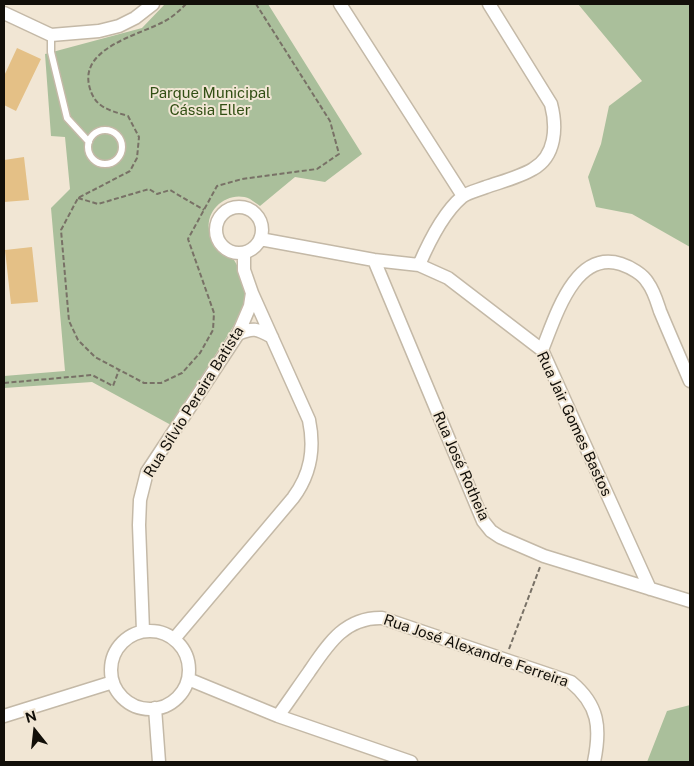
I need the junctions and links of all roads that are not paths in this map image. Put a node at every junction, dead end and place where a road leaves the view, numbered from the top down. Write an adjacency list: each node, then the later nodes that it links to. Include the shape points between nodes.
1 (152, 4): 5 (street, via 119,26 99,32)
2 (340, 4): 7 (street)
3 (489, 4): 7 (street, via 551,104 554,132 546,158 533,170)
4 (4, 13): 5 (street)
5 (51, 35): 6 (lane, via 67,118)
6 (89, 142): 6 (lane, via 92,157 102,163 113,162 121,153 118,136 109,131 99,131)
7 (463, 196): 11 (street, via 427,246)
8 (260, 239): 9 (street, via 254,248); 9 (street, via 263,230 261,220 247,208 228,209 221,215 216,224 219,242 235,253); 10 (street, Rua Jair Gomes Bastos)
9 (244, 253): 12 (street, via 244,270)
10 (374, 260): 11 (street, Rua Jair Gomes Bastos); 17 (street, Rua José Rotheia, via 483,521 491,531 544,556)
11 (419, 265): 15 (street, Rua Jair Gomes Bastos, via 448,278)
12 (252, 293): 13 (street, Rua Sílvio Pereira Batista); 14 (street)
13 (238, 334): 14 (street, via 250,329); 19 (street, Rua Sílvio Pereira Batista, via 147,472 140,500 139,525)
14 (272, 337): 20 (street, via 309,420 312,450 308,470 301,488)
15 (542, 350): 16 (street, via 566,294 579,275 601,263 614,262 630,267 648,282); 17 (street, Rua Jair Gomes Bastos)
16 (690, 381)
17 (650, 589): 18 (street, Rua José Rotheia)
18 (690, 601)
19 (143, 631): 20 (street, via 165,633); 22 (street, via 120,644 111,669)
20 (174, 639): 21 (street, via 187,657)
21 (188, 679): 23 (street, via 181,693 170,703); 25 (street)
22 (113, 682): 23 (street, via 118,692 130,702 144,708); 24 (street)
23 (155, 708): 26 (street)
24 (4, 716)
25 (278, 716): 27 (street); 28 (street, Rua José Alexandre Ferreira, via 341,631 369,617 382,618 571,682 582,691 596,714 598,729)
26 (159, 762)
27 (411, 762)
28 (594, 762)

